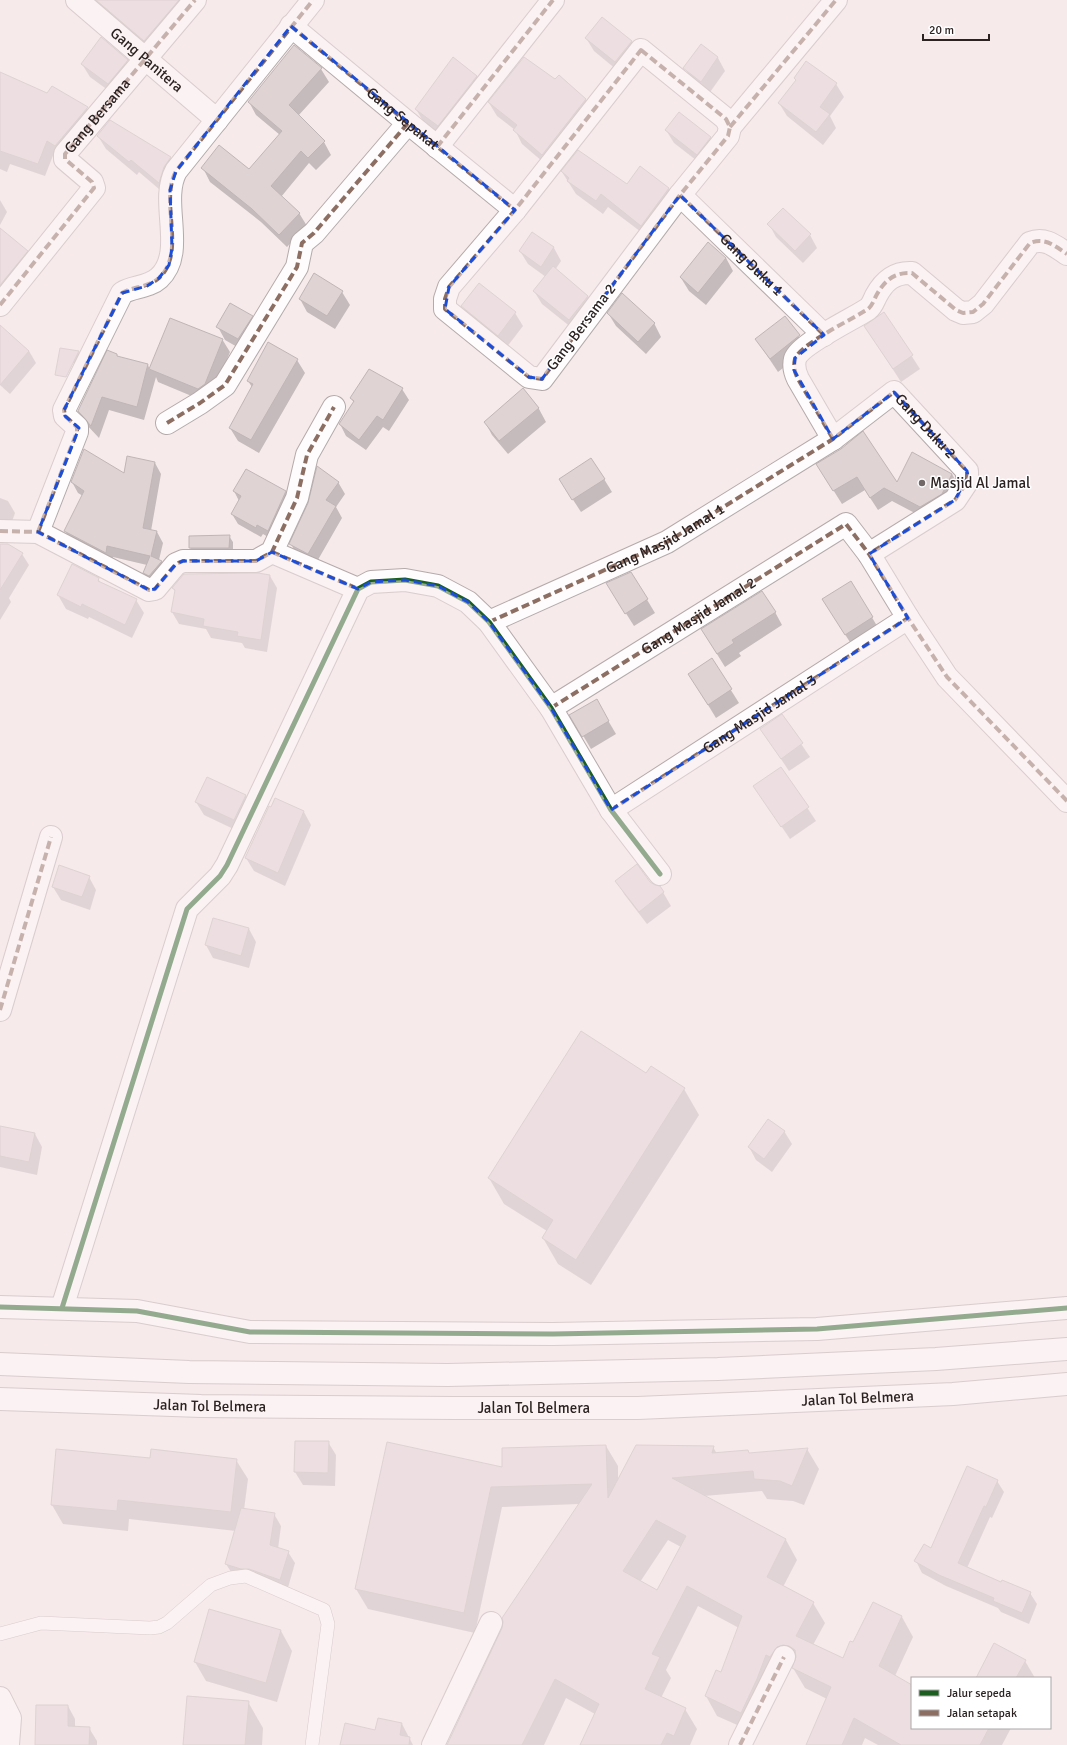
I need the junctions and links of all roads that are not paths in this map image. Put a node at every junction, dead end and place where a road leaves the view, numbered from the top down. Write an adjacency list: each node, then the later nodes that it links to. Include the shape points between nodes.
1 (77, 0): 7 (main road, Gang Panitera)
2 (195, 0): 7 (main road, Gang Bersama)
3 (313, 0): 6 (main road)
4 (553, 0): 11 (main road)
5 (836, 0): 10 (main road)
6 (291, 26): 8 (main road); 9 (main road, Gang Sepakat)
7 (146, 58): 8 (main road, Gang Panitera); 15 (main road, Gang Bersama, via 65,154 65,159 92,182 94,188)
8 (217, 120): 21 (main road, via 172,179 172,248 169,265 159,278 147,286 128,289 122,293 64,410 65,416 77,427 77,432)
9 (408, 123): 11 (main road, Gang Sepakat); 18 (main road, via 314,233 302,243 297,266 225,385)
10 (730, 127): 12 (main road, Gang Bersama 2, via 728,136); 13 (main road, Gang Bersama 2, via 726,118 641,50)
11 (437, 148): 13 (main road, Gang Sepakat)
12 (680, 195): 13 (main road, Gang Bersama 2, via 542,379 529,377 445,309 449,287); 16 (main road, Gang Duku 1)
13 (515, 210)
14 (1067, 254): 16 (main road, via 1050,242 1040,240 1030,243 983,304 973,312 963,313 956,310 912,273 902,272 880,288 870,307)
15 (0, 305)
16 (824, 335): 19 (main road, via 808,345 795,358 794,370)
17 (334, 407): 22 (main road, via 307,455 297,498)
18 (167, 422)
19 (833, 439): 23 (main road, Gang Duku 2, via 894,392 967,471 967,482 955,500); 26 (main road, Gang Masjid Jamal 1, via 667,542)
20 (0, 531): 21 (main road)
21 (38, 532): 22 (main road, via 150,590 155,589 176,564 183,561 256,561)
22 (272, 552): 24 (main road)
23 (869, 554): 25 (main road); 27 (main road, Gang Masjid Jamal 2, via 846,524)
24 (358, 589): 26 (main road, via 371,582 404,580 438,586 468,602); 34 (main road, via 227,865 220,876 187,909)
25 (908, 618): 28 (main road, via 947,676); 29 (main road, Gang Masjid Jamal 3)
26 (489, 622): 27 (main road)
27 (551, 708): 29 (main road)
28 (1067, 801)
29 (611, 810): 31 (main road)
30 (51, 837): 32 (main road)
31 (660, 874)
32 (0, 1010)
33 (0, 1307): 34 (main road)
34 (62, 1308): 35 (main road, via 137,1312 250,1332 553,1334 817,1329)
35 (1067, 1308)
36 (1067, 1349): 37 (main road, via 936,1359 726,1369 456,1375 189,1372)
37 (0, 1364)
38 (1067, 1384): 39 (main road, Jalan Tol Belmera, via 954,1394 638,1408 201,1406)
39 (0, 1399)
40 (491, 1623): 46 (main road)
41 (0, 1634): 45 (lane, via 41,1623 158,1627 167,1623 211,1585 230,1578 246,1576 324,1610 328,1624)
42 (784, 1657): 47 (main road)
43 (0, 1698): 44 (main road, via 10,1718)
44 (8, 1745)
45 (312, 1745)
46 (433, 1745)
47 (740, 1745)

